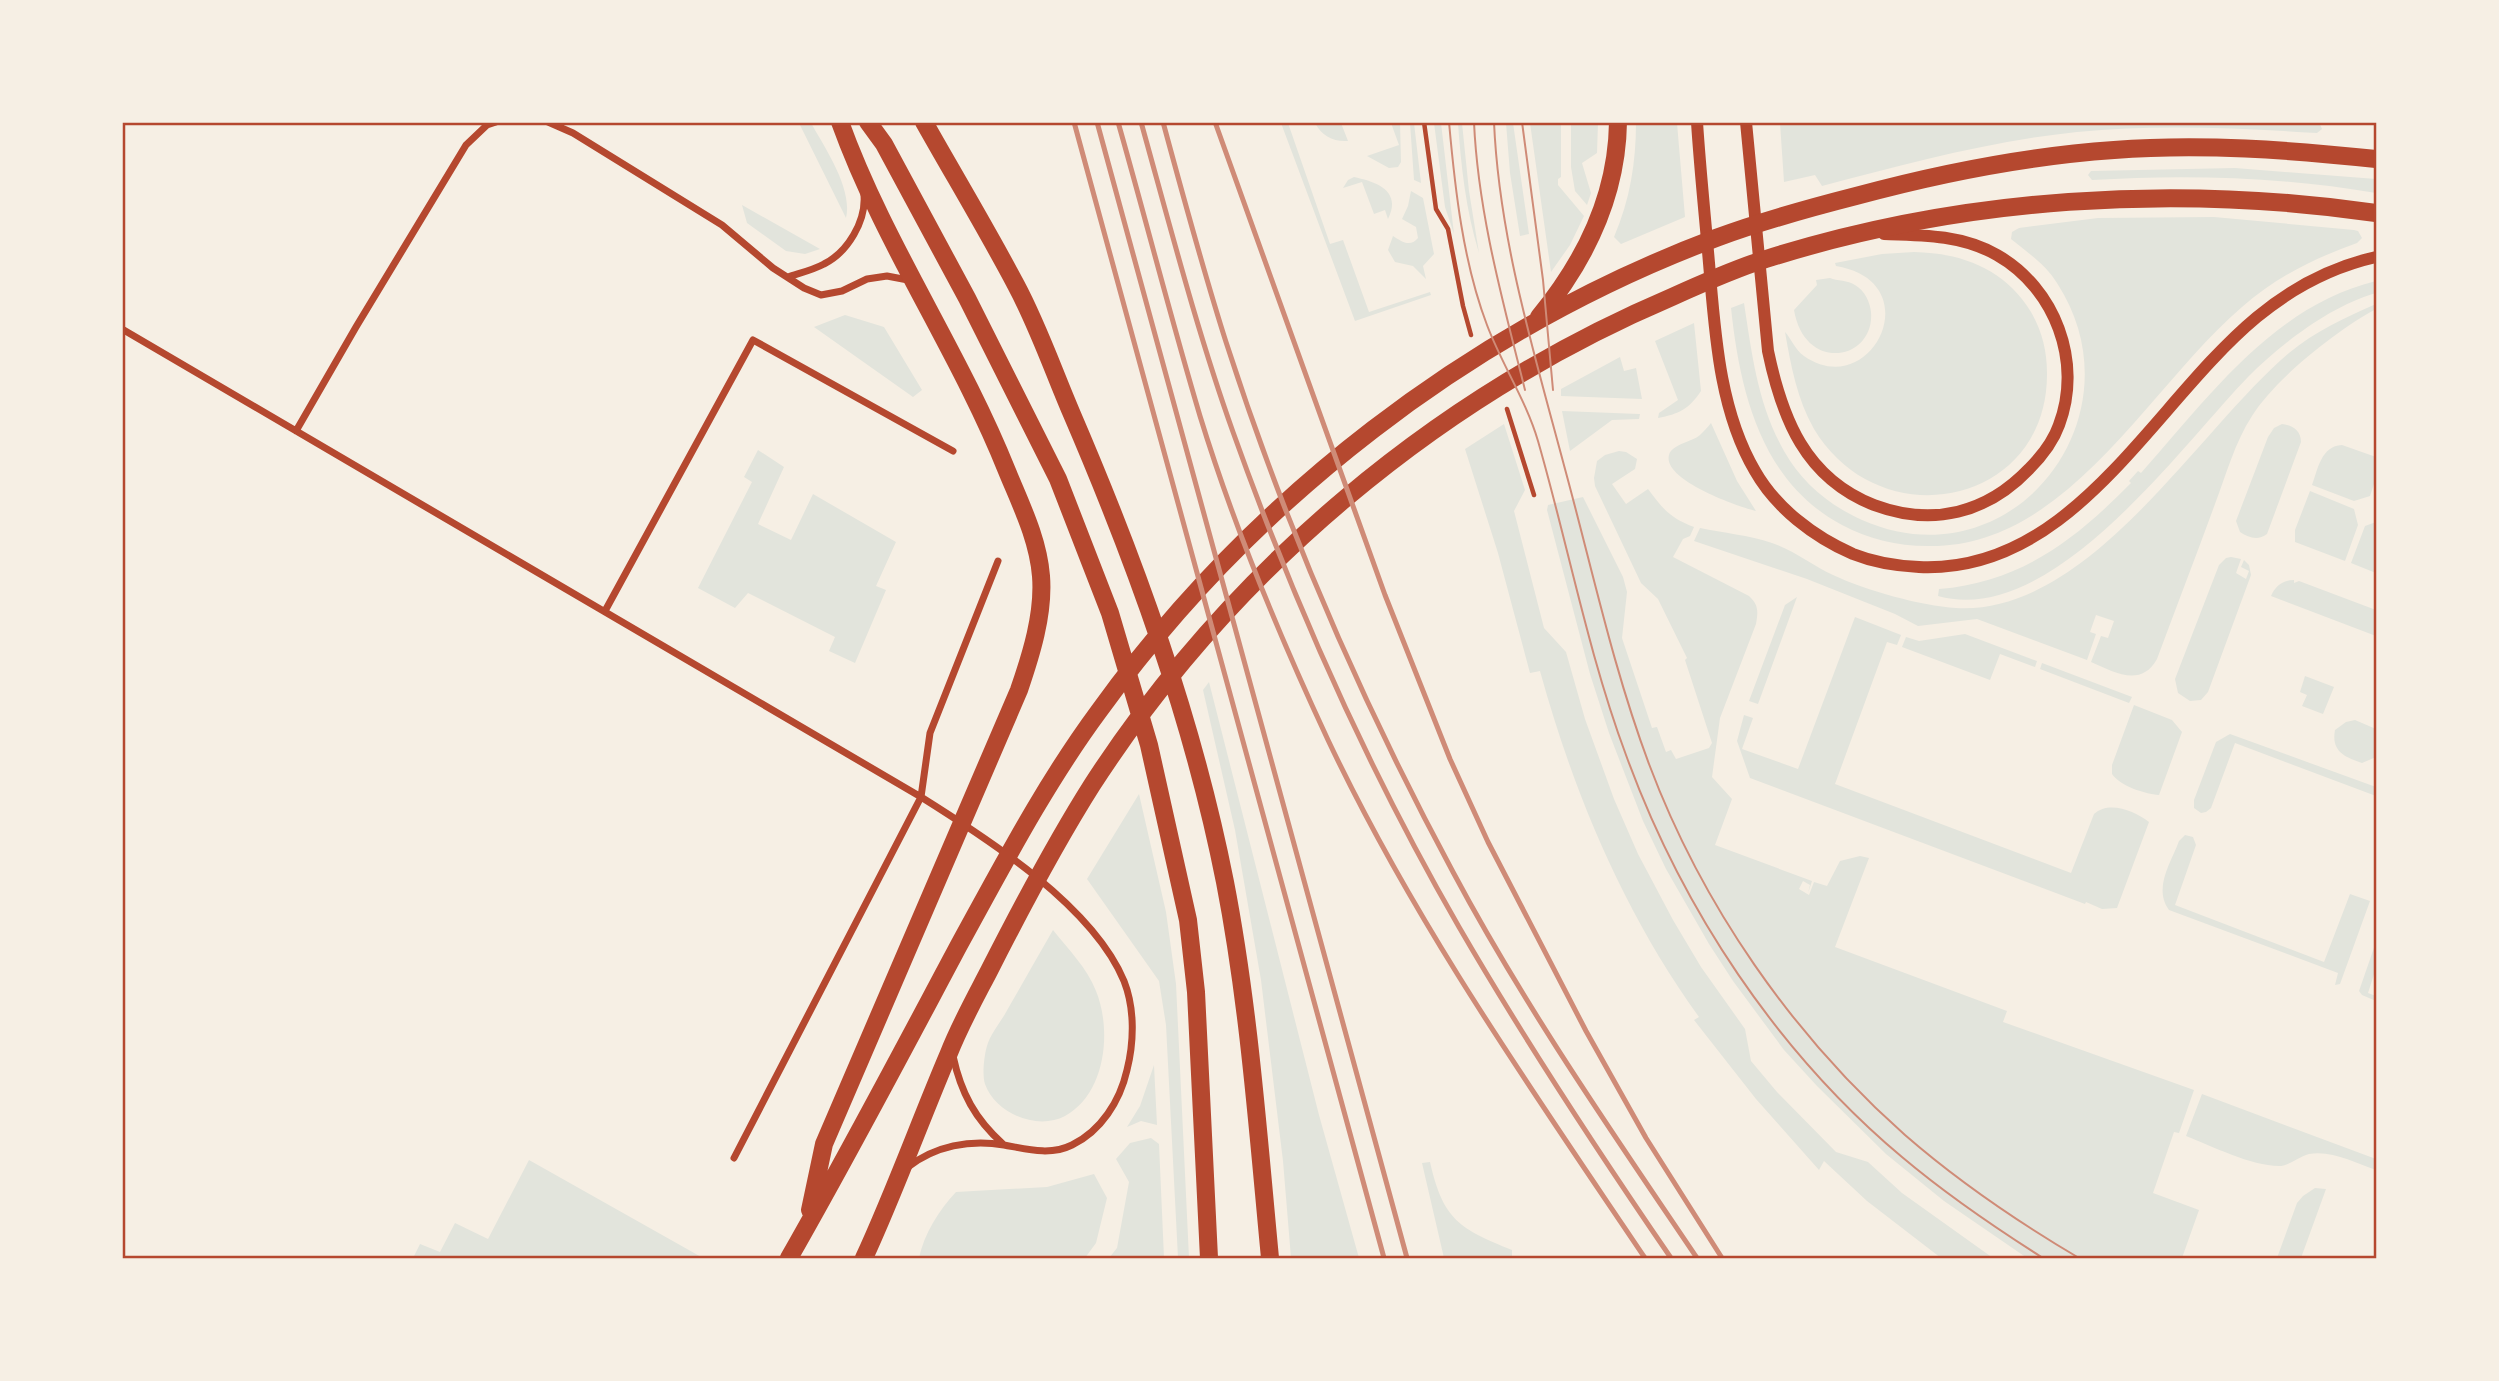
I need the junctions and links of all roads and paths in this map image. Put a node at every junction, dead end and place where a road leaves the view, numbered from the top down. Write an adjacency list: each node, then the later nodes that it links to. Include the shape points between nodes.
1 (496, 122): 20 (street, via 466,145)
2 (548, 122): 16 (street, via 722,225)
3 (840, 122): 11 (main road)
4 (868, 122): 32 (main road, via 967,298 1058,479 1110,613 1149,745 1188,920 1196,992)
5 (924, 122): 33 (main road, via 1017,287 1134,564 1200,780 1224,881 1252,1071)
6 (1424, 122): 12 (path)
7 (1618, 122): 18 (main road, via 1607,199 1594,230 1567,281)
8 (1697, 122): 15 (street, via 1719,352 1745,451 1765,486 1796,519 1847,551 1878,561 1909,566 1963,565 2003,553 2046,530 2096,488 2256,318 2324,274)
9 (1746, 122): 14 (street, via 1768,351 1785,416 1803,448 1838,485 1882,508 1927,515 1980,506 2028,471 2059,425 2067,383 2066,357 2053,313 2030,280 1980,247 1937,236)
10 (2376, 159): 18 (main road, via 2174,147 2109,150 1956,172 1814,207 1710,240)
11 (864, 180): 16 (street, via 865,210 838,256); 17 (main road)
12 (1436, 209)
13 (2376, 213): 14 (main road, via 2269,200 2102,199 2014,208)
14 (1866, 233): 25 (main road, via 1738,269 1574,343 1462,411 1345,499 1242,595 1164,686 1056,844)
15 (2376, 257)
16 (788, 278): 17 (street, via 821,295 887,276)
17 (916, 282): 29 (main road, via 985,416 1030,526 1038,551 1040,601 1029,660 981,783 824,1144)
18 (1532, 325): 29 (main road, via 1391,416 1289,499 1141,656 1090,723 1026,824)
19 (122, 329): 20 (street)
20 (296, 431): 23 (street)
21 (953, 451): 23 (street, via 753,340)
22 (998, 561): 24 (street, via 930,733)
23 (605, 611): 24 (street)
24 (921, 797): 26 (street, via 993,843 1070,906 1107,952 1124,982 1133,1029 1131,1054 1115,1104 1071,1146 1037,1151); 27 (street)
25 (951, 1046): 26 (street, via 970,1107); 28 (main road)
26 (1003, 1145): 28 (street, via 938,1149)
27 (734, 1158)
28 (900, 1174): 31 (main road)
29 (806, 1228): 30 (main road)
30 (789, 1258)
31 (864, 1258)
32 (1209, 1258)
33 (1270, 1258)

